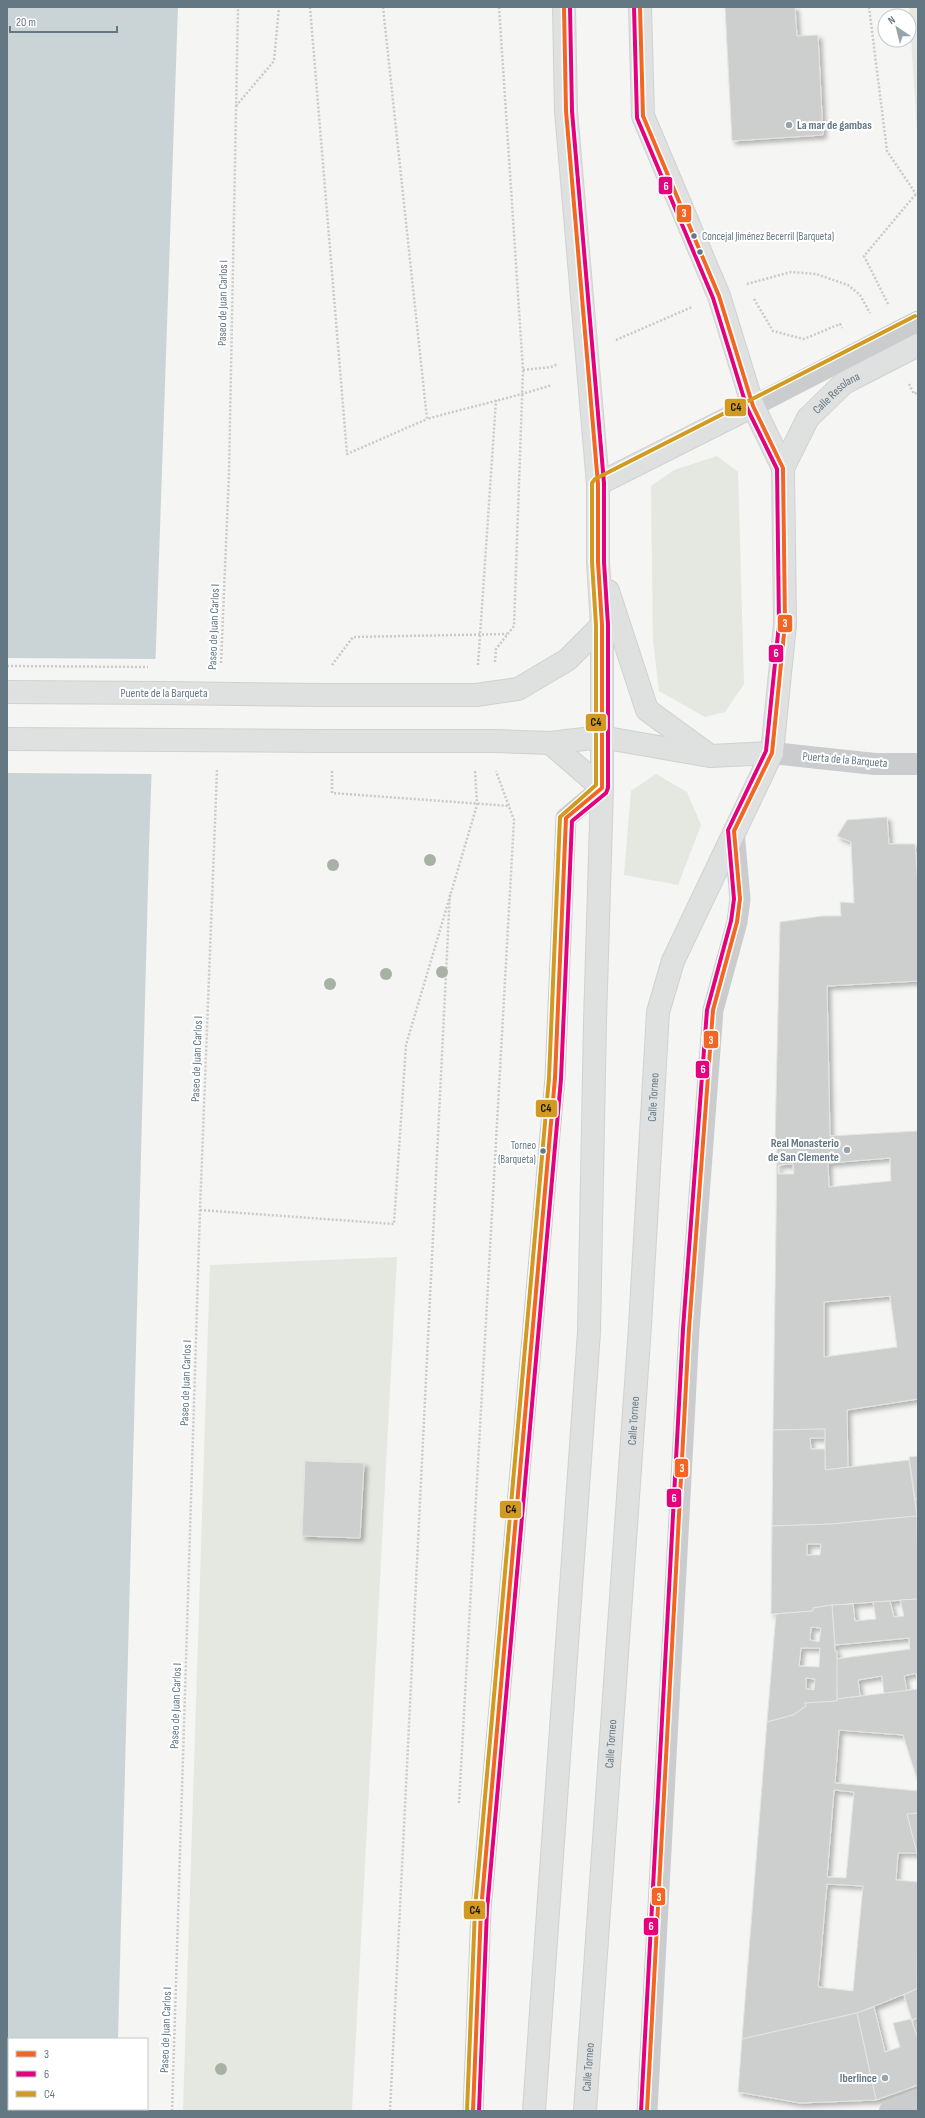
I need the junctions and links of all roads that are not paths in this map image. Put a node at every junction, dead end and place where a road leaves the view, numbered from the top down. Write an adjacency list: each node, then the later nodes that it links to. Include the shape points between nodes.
1 (564, 7): 7 (main road, via 566,112)
2 (640, 7): 5 (main road, via 643,116 719,296)
3 (918, 321): 5 (lane, Calle Resolana)
4 (918, 345): 6 (main road, Calle Resolana, via 844,383 808,418)
5 (753, 406): 6 (main road); 7 (main road)
6 (783, 468): 14 (main road, via 785,624)
7 (598, 484): 8 (main road)
8 (598, 562): 9 (main road); 15 (main road, via 647,710)
9 (602, 625): 10 (main road, Puente de la Barqueta, bridge, via 567,660 518,689 485,694); 11 (main road)
10 (7, 692)
11 (602, 737): 13 (main road); 15 (main road); 17 (main road)
12 (7, 739): 13 (main road, bridge)
13 (550, 743): 17 (main road)
14 (772, 753): 15 (main road); 16 (street, Puerta de la Barqueta, via 875,764); 18 (main road, Calle Torneo)
15 (710, 756)
16 (918, 764)
17 (602, 788): 20 (lane, via 566,818 555,1078 481,1910); 21 (main road, via 589,1332)
18 (734, 831): 22 (main road, Calle Torneo, via 673,961 658,1012 640,1326); 23 (lane, via 740,899 737,922 713,1010 689,1329)
19 (918, 2100): 24 (street)
20 (473, 2111)
21 (534, 2111)
22 (585, 2111)
23 (647, 2111)
24 (890, 2111)

